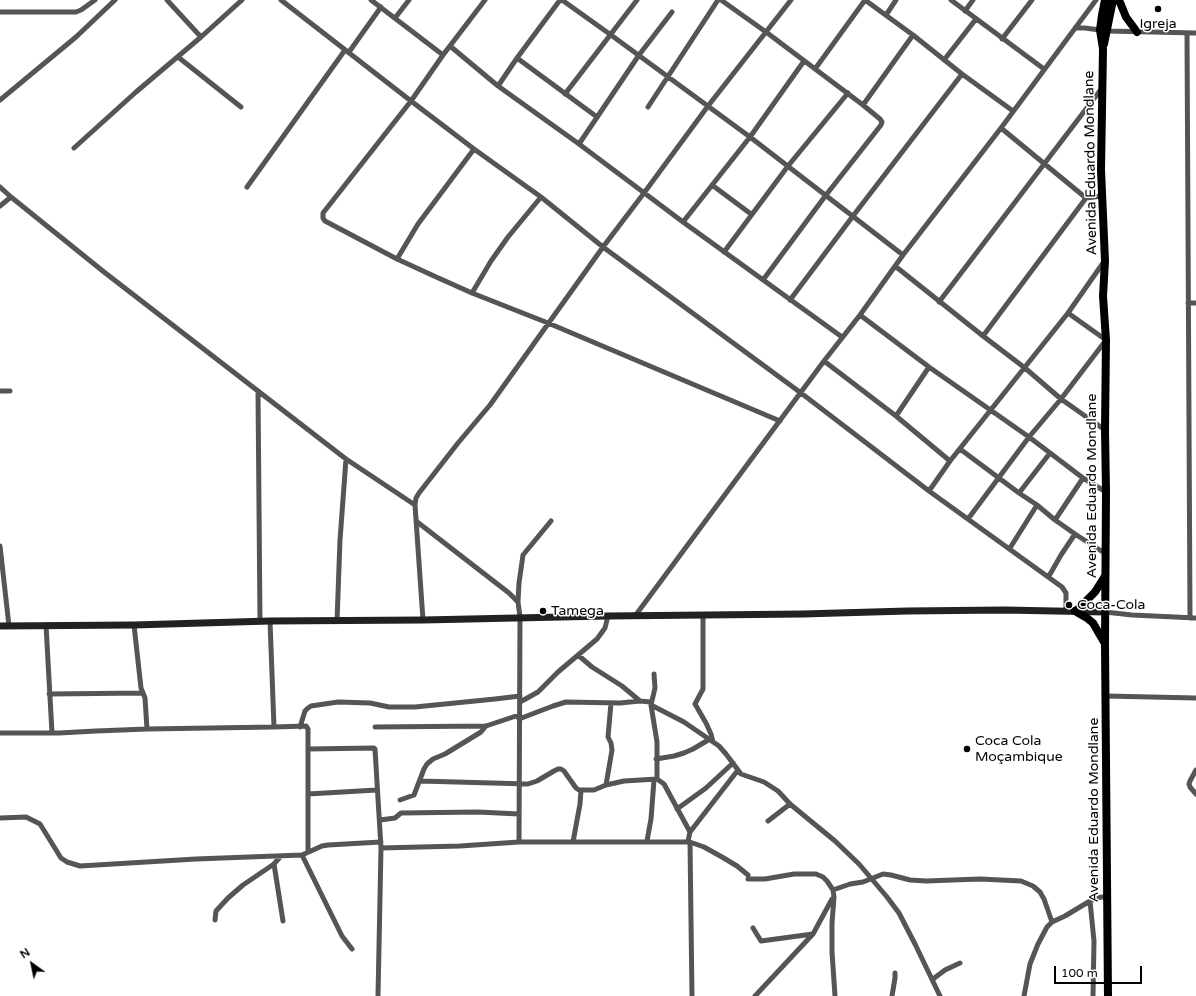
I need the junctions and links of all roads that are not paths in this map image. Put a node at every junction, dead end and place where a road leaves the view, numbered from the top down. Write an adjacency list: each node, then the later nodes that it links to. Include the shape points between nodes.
1 (95, 0): 25 (street, via 76,12)
2 (115, 0): 56 (street, via 76,37)
3 (167, 0): 38 (street)
4 (242, 0): 38 (street)
5 (281, 0): 41 (street)
6 (371, 0): 23 (street)
7 (409, 0): 28 (street)
8 (485, 0): 40 (street)
9 (561, 0): 36 (street); 45 (street)
10 (637, 0): 36 (street)
11 (718, 0): 51 (street)
12 (721, 0): 32 (street)
13 (790, 0): 32 (street)
14 (865, 0): 27 (street); 48 (street)
15 (896, 0): 27 (street)
16 (951, 0): 24 (street)
17 (973, 0): 24 (street)
18 (1032, 0): 39 (street)
19 (1096, 0): 30 (street)
20 (1105, 0): 31 (main road, Avenida Eduardo Mondlane, via 1102,15)
21 (1114, 0): 31 (main road, Avenida Eduardo Mondlane)
22 (1119, 0): 33 (main road, via 1126,18)
23 (381, 7): 28 (street); 41 (street)
24 (965, 11): 29 (street)
25 (0, 12)
26 (672, 12): 43 (street)
27 (886, 15): 37 (street)
28 (395, 18): 42 (street)
29 (976, 19): 39 (street); 46 (street)
30 (1075, 28): 31 (street); 49 (street)
31 (1104, 30): 33 (street); 53 (main road, Avenida Eduardo Mondlane)
32 (766, 32): 47 (street); 59 (street)
33 (1137, 32): 34 (street)
34 (1187, 33): 35 (street); 94 (street)
35 (1196, 33)
36 (611, 34): 43 (street); 55 (street)
37 (912, 35): 46 (street); 58 (street)
38 (201, 37): 44 (street)
39 (1002, 39): 49 (street)
40 (450, 46): 42 (street); 52 (street)
41 (347, 51): 57 (street); 73 (street)
42 (443, 55): 57 (street)
43 (639, 55): 51 (street); 63 (street)
44 (178, 57): 60 (street); 67 (street)
45 (517, 58): 52 (street); 55 (street)
46 (944, 60): 50 (street)
47 (804, 61): 48 (street); 65 (street)
48 (815, 69): 54 (street)
49 (1044, 69): 62 (street)
50 (962, 74): 62 (street); 82 (street)
51 (668, 77): 59 (street); 61 (street)
52 (498, 86): 66 (street)
53 (1102, 87): 69 (street); 76 (main road, Avenida Eduardo Mondlane)
54 (848, 93): 58 (street); 70 (street)
55 (565, 94): 63 (street)
56 (0, 100)
57 (411, 101): 68 (street); 87 (street, via 323,213 325,221)
58 (863, 105): 75 (street, via 880,119 881,126)
59 (708, 106): 65 (street); 74 (street)
60 (241, 107)
61 (648, 107)
62 (1013, 111): 64 (street)
63 (597, 117): 66 (street)
64 (1000, 128): 69 (street); 86 (street)
65 (750, 137): 70 (street); 71 (street)
66 (579, 144): 74 (street)
67 (74, 148)
68 (474, 149): 78 (street); 87 (street, via 418,224)
69 (1044, 163): 79 (street); 93 (street)
70 (788, 166): 75 (street); 81 (street)
71 (712, 185): 81 (street); 83 (street)
72 (0, 187): 77 (street)
73 (247, 187)
74 (644, 193): 83 (street); 84 (street)
75 (826, 195): 82 (street); 90 (street)
76 (1102, 196): 79 (street); 88 (main road, Avenida Eduardo Mondlane)
77 (11, 197): 80 (street); 107 (street)
78 (540, 197): 84 (street); 91 (street, via 508,237)
79 (1086, 198): 99 (street)
80 (0, 206)
81 (751, 214): 85 (street)
82 (853, 216): 86 (street); 92 (street)
83 (683, 222): 85 (street)
84 (603, 247): 98 (street); 108 (street)
85 (724, 252): 90 (street)
86 (903, 255): 89 (street)
87 (397, 259): 91 (street)
88 (1105, 261): 96 (street); 101 (main road, Avenida Eduardo Mondlane, via 1103,296)
89 (895, 266): 93 (street); 97 (street)
90 (763, 280): 92 (street)
91 (472, 293): 98 (street)
92 (790, 300): 100 (street)
93 (939, 302): 99 (street)
94 (1188, 303): 95 (street); 144 (street)
95 (1196, 303)
96 (1068, 313): 101 (street); 104 (street)
97 (860, 315): 100 (street); 103 (street)
98 (548, 323): 112 (street); 124 (street, via 490,405 418,493)
99 (983, 336): 104 (street)
100 (842, 337): 102 (street)
101 (1106, 340): 109 (street); 113 (main road, Avenida Eduardo Mondlane)
102 (824, 361): 108 (street); 111 (street)
103 (929, 367): 110 (street); 111 (street)
104 (1025, 368): 109 (street); 110 (street)
105 (0, 391): 106 (street)
106 (10, 391)
107 (258, 391): 117 (street); 148 (street)
108 (801, 393): 112 (street); 121 (street)
109 (1061, 399): 113 (street); 114 (street)
110 (991, 410): 114 (street); 115 (street)
111 (896, 416): 118 (street)
112 (780, 420): 142 (street)
113 (1105, 430): 122 (main road, Avenida Eduardo Mondlane)
114 (1029, 437): 116 (street); 119 (street)
115 (960, 449): 118 (street); 119 (street)
116 (1050, 453): 120 (street); 123 (street)
117 (346, 459): 124 (street); 147 (street)
118 (950, 461): 121 (street)
119 (999, 477): 123 (street); 126 (street)
120 (1083, 478): 122 (street); 127 (street)
121 (929, 491): 126 (street)
122 (1106, 492): 133 (main road, Avenida Eduardo Mondlane)
123 (1019, 493): 125 (street)
124 (415, 505): 128 (street)
125 (1037, 505): 127 (street); 132 (street)
126 (968, 519): 132 (street)
127 (1055, 520): 130 (street)
128 (416, 521): 136 (street); 145 (street)
129 (551, 521): 136 (street, via 523,555)
130 (1075, 534): 133 (street); 135 (street)
131 (0, 546): 152 (street)
132 (1010, 548): 135 (street)
133 (1106, 554): 134 (main road, Avenida Eduardo Mondlane)
134 (1105, 575): 138 (main road, via 1095,592); 139 (main road, Avenida Eduardo Mondlane)
135 (1048, 576): 137 (street, via 1066,593)
136 (518, 602): 143 (street)
137 (1066, 611): 138 (main road); 140 (main road)
138 (1075, 611): 139 (main road); 153 (main road, via 1093,624)
139 (1105, 612): 144 (street); 153 (main road, Avenida Eduardo Mondlane)
140 (703, 615): 142 (main road); 172 (street, via 703,689 695,704 711,734)
141 (608, 616): 142 (main road); 143 (main road); 154 (street, via 602,634)
142 (635, 616)
143 (520, 617): 145 (main road); 160 (street)
144 (1193, 618)
145 (423, 620): 147 (main road)
146 (270, 621): 147 (main road); 148 (main road); 166 (street)
147 (337, 621)
148 (260, 622): 150 (main road)
149 (46, 625): 150 (main road); 152 (main road); 157 (street)
150 (134, 625): 156 (street, via 140,688)
151 (0, 626): 152 (main road)
152 (10, 626)
153 (1105, 644): 158 (main road, Avenida Eduardo Mondlane)
154 (578, 655): 160 (street, via 538,692); 161 (street)
155 (654, 674): 163 (street)
156 (143, 693): 157 (street); 169 (street)
157 (49, 694): 171 (street)
158 (1106, 696): 159 (street); 206 (main road, Avenida Eduardo Mondlane)
159 (1196, 698)
160 (520, 699): 164 (street); 167 (street, via 414,708 338,702 311,706 305,711)
161 (640, 701): 162 (street); 163 (street)
162 (611, 703): 164 (street, via 566,702); 181 (street, via 608,737 612,750)
163 (651, 703): 172 (street); 174 (street, via 657,742)
164 (520, 717): 165 (street); 180 (street)
165 (486, 726): 168 (street); 179 (street, via 481,732 427,764)
166 (274, 727): 167 (street); 169 (street)
167 (300, 727): 173 (street, via 307,727)
168 (375, 727)
169 (147, 729): 171 (street)
170 (0, 733): 171 (street)
171 (52, 733)
172 (711, 741): 174 (street, via 684,753); 175 (street)
173 (308, 749): 182 (street, via 374,748); 184 (street)
174 (656, 759): 178 (street)
175 (733, 763): 176 (street); 188 (street, via 706,788)
176 (738, 770): 187 (street, via 747,777 771,786); 193 (street)
177 (1196, 770): 185 (street, via 1189,784)
178 (656, 779): 181 (street); 188 (street, via 663,783); 196 (street)
179 (420, 781): 180 (street); 186 (street, via 414,795)
180 (520, 784): 183 (street, via 537,781 561,769 577,790); 189 (street)
181 (606, 785): 183 (street, via 594,790)
182 (377, 790): 184 (street); 191 (street)
183 (581, 790): 195 (street)
184 (308, 794): 199 (street)
185 (1196, 794)
186 (400, 800)
187 (790, 804): 192 (street); 203 (street, via 834,841)
188 (677, 809): 193 (street)
189 (519, 814): 191 (street, via 401,813 395,818); 194 (street)
190 (0, 818): 201 (street, via 26,817 40,824 61,858 80,866)
191 (380, 820): 198 (street)
192 (768, 821)
193 (690, 832): 197 (street)
194 (519, 842): 195 (street); 198 (street, via 460,846)
195 (573, 842): 196 (street)
196 (647, 842): 197 (street)
197 (689, 842): 204 (street, via 722,857 737,866 748,877 816,874 823,877); 218 (street)
198 (381, 845): 199 (street, via 328,844); 217 (street)
199 (308, 852): 200 (street)
200 (302, 855): 201 (street); 213 (street, via 342,936)
201 (280, 857): 202 (street)
202 (274, 864): 208 (street, via 228,898 216,911); 209 (street)
203 (872, 879): 204 (street); 210 (street, via 883,874 926,881 980,879 1021,882 1034,886 1040,892); 216 (street, via 898,913)
204 (833, 890): 205 (street)
205 (834, 896): 212 (street); 220 (street, via 832,952)
206 (1107, 897): 207 (street); 225 (main road, Avenida Eduardo Mondlane)
207 (1090, 901): 210 (street); 224 (street, via 1094,941)
208 (215, 920)
209 (283, 921)
210 (1052, 922): 223 (street, via 1038,944 1030,964)
211 (754, 928): 212 (street, via 761,941)
212 (813, 934): 219 (street)
213 (352, 948)
214 (960, 963): 216 (street)
215 (895, 973): 221 (street)
216 (933, 979): 222 (street)
217 (378, 996)
218 (692, 996)
219 (755, 996)
220 (835, 996)
221 (892, 996)
222 (940, 996)
223 (1024, 996)
224 (1093, 996)
225 (1108, 996)

